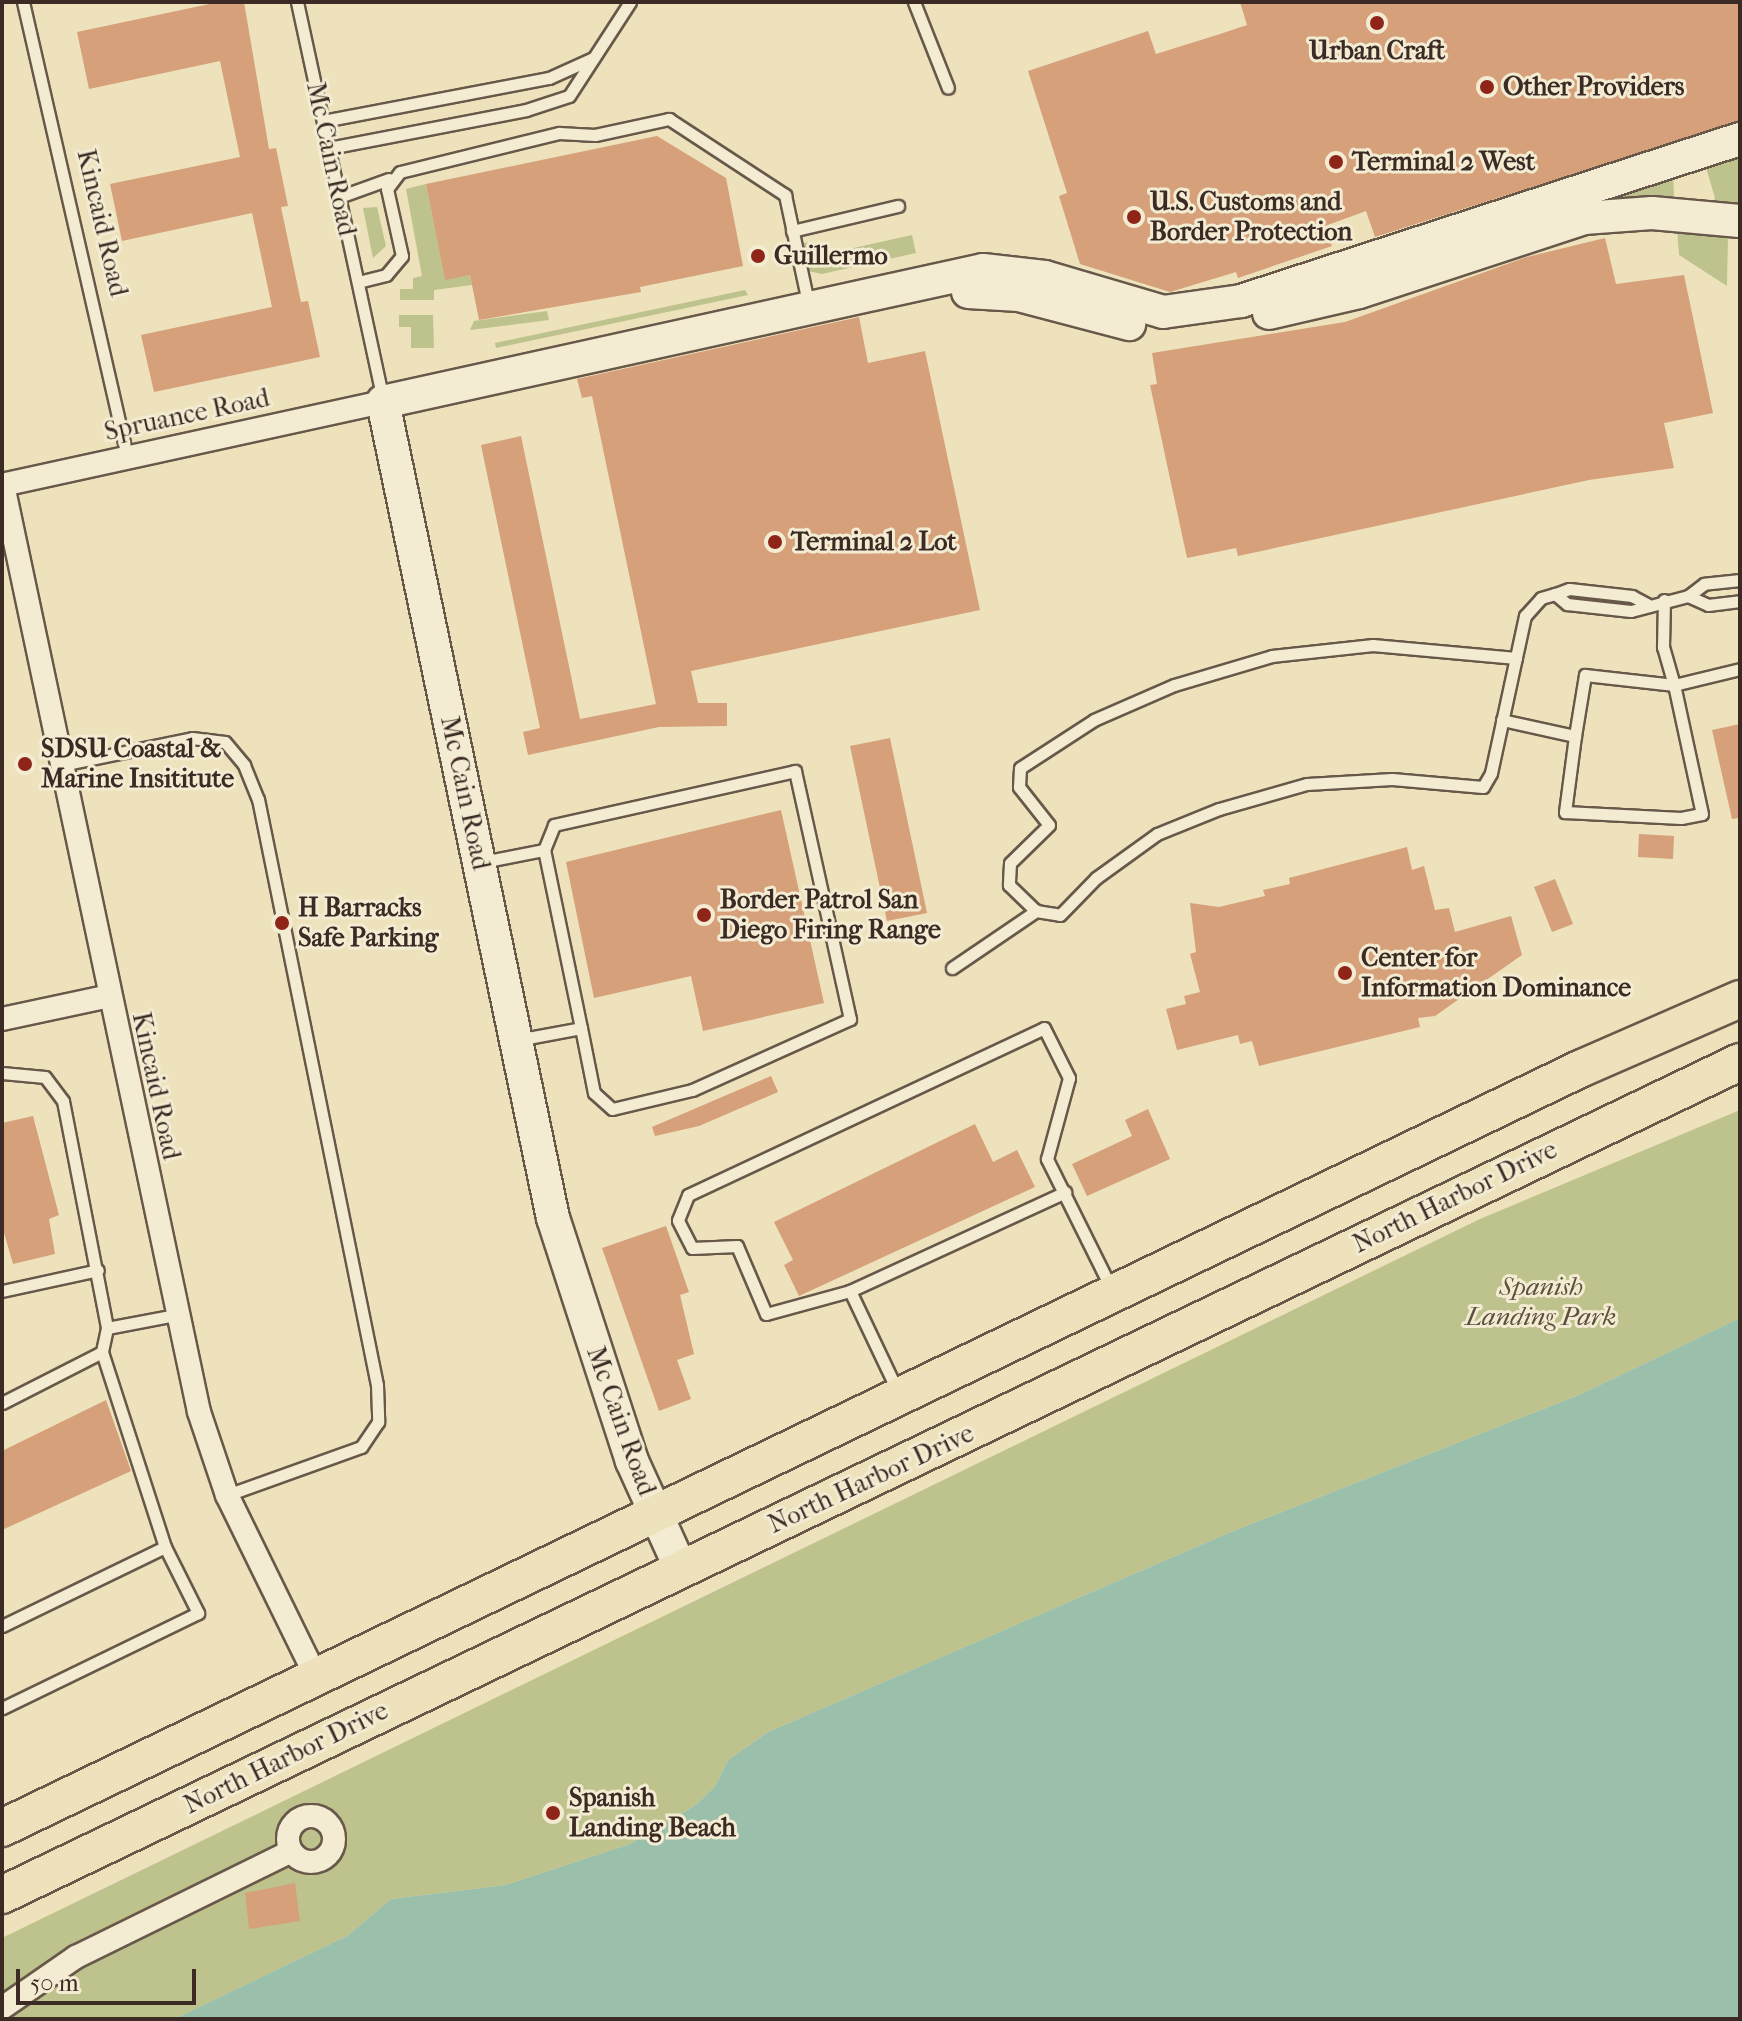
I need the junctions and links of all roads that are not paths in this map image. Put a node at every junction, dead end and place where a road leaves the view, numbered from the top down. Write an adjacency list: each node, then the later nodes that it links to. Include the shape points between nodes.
1 (23, 2): 18 (lane, Kincaid Road)
2 (297, 2): 7 (lane, Mc Cain Road)
3 (630, 2): 5 (lane)
4 (914, 2): 6 (lane)
5 (597, 55): 7 (lane, via 573,71 549,78); 9 (lane, via 569,96 551,104)
6 (948, 88)
7 (323, 121): 9 (lane, Mc Cain Road)
8 (1740, 139): 16 (main road, via 1323,276 1205,307 1163,312 1045,277 1000,270)
9 (329, 148): 11 (lane, Mc Cain Road)
10 (389, 179): 11 (lane); 14 (lane, via 559,133 595,135 669,119 777,186 785,195); 15 (lane, via 402,256 386,275)
11 (339, 197): 15 (lane, Mc Cain Road)
12 (898, 206): 14 (lane)
13 (1740, 221): 16 (main road, via 1631,213 1558,225 1359,292 1178,332 998,291 901,303)
14 (792, 231): 16 (lane)
15 (358, 282): 17 (lane, Mc Cain Road)
16 (815, 306): 17 (main road)
17 (383, 402): 18 (street, Spruance Road); 31 (main road, Mc Cain Road)
18 (127, 456): 19 (street, Spruance Road)
19 (2, 485): 29 (street, Kincaid Road)
20 (1740, 580): 21 (lane, via 1704,584)
21 (1688, 596): 22 (lane); 23 (lane, via 1708,605)
22 (1664, 600): 24 (lane, via 1647,604 1632,596 1569,589 1555,594 1532,605); 26 (lane, via 1663,647)
23 (1740, 601)
24 (1516, 658): 27 (lane); 32 (lane, via 1373,645 1272,656 1174,685 1094,720 1020,768 1019,787 1049,825 1005,874)
25 (1740, 669): 26 (lane)
26 (1674, 685): 28 (lane, via 1585,675); 28 (lane, via 1702,814 1681,818 1565,812)
27 (1502, 720): 28 (lane); 32 (lane, via 1483,787 1392,779 1307,784 1157,834 1096,878 1060,915)
28 (1575, 736)
29 (61, 765): 34 (street, Kincaid Road); 51 (lane, via 192,738 225,742 244,765 258,799 377,1385 378,1422 361,1447)
30 (544, 850): 31 (lane); 37 (lane); 37 (lane, via 554,825 795,771 850,1019 692,1090 612,1109 594,1093)
31 (479, 863): 38 (main road, Mc Cain Road)
32 (1036, 911): 33 (lane)
33 (952, 968)
34 (109, 996): 36 (street); 46 (street, Kincaid Road)
35 (1740, 999): 45 (main road, via 1582,1068)
36 (2, 1019)
37 (581, 1028): 38 (lane)
38 (516, 1040): 52 (main road, Mc Cain Road, via 573,1289)
39 (1740, 1062): 54 (main road, North Harbor Drive)
40 (2, 1073): 42 (lane, via 45,1077 63,1101)
41 (1065, 1192): 44 (lane); 44 (lane, via 1047,1159 1069,1078 1044,1028 688,1195 678,1220 692,1248 737,1246 766,1314); 45 (lane)
42 (98, 1270): 43 (lane); 47 (lane)
43 (2, 1291)
44 (850, 1291): 49 (lane)
45 (1113, 1293): 49 (main road)
46 (175, 1315): 47 (lane); 51 (street, Kincaid Road)
47 (107, 1328): 48 (lane)
48 (102, 1352): 50 (lane); 53 (lane)
49 (900, 1396): 52 (main road)
50 (2, 1403)
51 (227, 1495): 56 (street, Kincaid Road)
52 (655, 1512): 54 (main road, Mc Cain Road); 56 (main road)
53 (165, 1547): 55 (lane); 57 (lane, via 198,1613)
54 (681, 1569): 60 (main road, North Harbor Drive)
55 (2, 1626)
56 (317, 1679): 58 (main road)
57 (2, 1708)
58 (2, 1828)
59 (289, 1852): 61 (street, via 76,1957)
60 (2, 1895)
61 (2, 2008)

